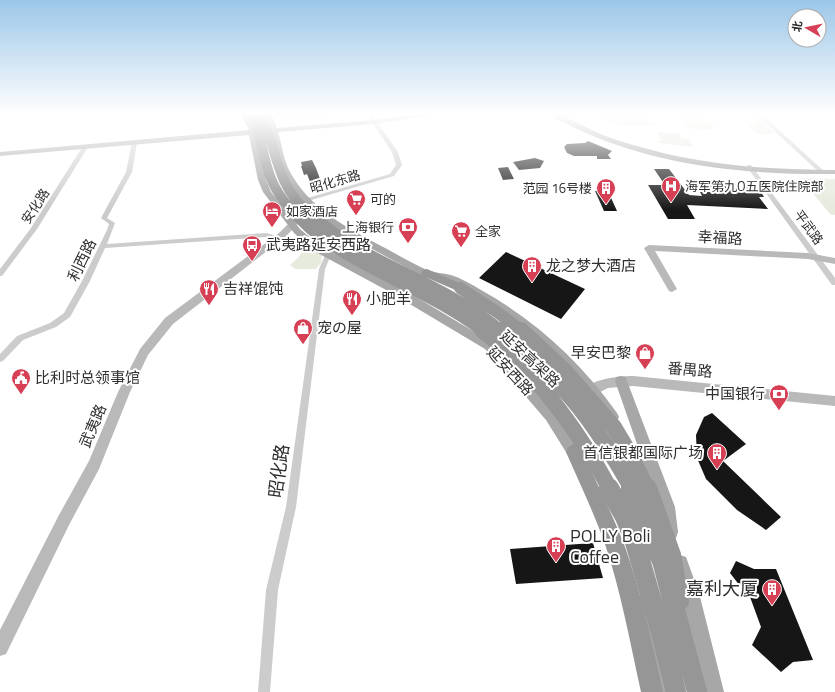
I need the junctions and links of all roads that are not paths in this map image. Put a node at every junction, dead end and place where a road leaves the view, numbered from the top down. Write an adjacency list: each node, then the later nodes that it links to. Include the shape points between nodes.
1 (39, 145): 13 (main road)
2 (112, 145): 12 (main road)
3 (134, 145): 22 (street, 利西路, via 131,167 104,218 111,222 112,226)
4 (254, 145): 20 (main road, 延安西路, via 267,192)
5 (261, 145): 43 (highway, 延安高架路, bridge, via 272,181 305,225 334,247 451,309 527,369 555,402 594,458 629,527 668,653)
6 (272, 145): 37 (highway, 延安高架路, bridge, via 281,177 298,203 324,226 349,244 458,301 498,328 573,400 607,445 634,493)
7 (278, 145): 19 (main road, 延安西路, via 291,179)
8 (390, 145): 19 (street, 昭化东路, via 399,165 392,174)
9 (628, 145): 15 (main road, via 676,159)
10 (639, 145): 15 (main road, via 696,159)
11 (792, 145): 17 (street)
12 (85, 148): 14 (main road); 26 (street, 安化路, via 34,229)
13 (0, 149)
14 (0, 154)
15 (751, 168): 17 (main road); 24 (street, 平武路)
16 (835, 168): 17 (main road)
17 (820, 171): 18 (main road)
18 (835, 172)
19 (306, 200): 20 (street, 武夷路); 27 (main road, 延安西路, via 330,222)
20 (293, 224): 21 (street, 武夷路); 23 (main road, 延安西路, via 316,248)
21 (278, 238): 22 (street, via 266,235); 38 (street, 武夷路, via 169,321 144,352 124,392 94,465)
22 (103, 246): 30 (street, 利西路, via 66,315 53,325 20,338)
23 (328, 255): 34 (main road, 延安西路, via 398,292 489,346); 39 (street, 昭化路, via 322,269 291,507 272,590)
24 (818, 258): 25 (street, 幸福路); 28 (street, 平武路); 29 (street, 幸福路, via 649,248)
25 (835, 261)
26 (0, 274)
27 (427, 274): 32 (main road, 延安西路, via 436,283 480,309 542,353); 37 (highway, bridge, via 486,303 522,330 574,379 613,427 646,484 667,538)
28 (835, 283)
29 (672, 289)
30 (0, 359)
31 (620, 381): 32 (street, 番禺路, via 610,382); 33 (street, 番禺路); 36 (main road, via 667,506)
32 (587, 394): 34 (street, 番禺路, via 567,409); 36 (main road, 延安西路, via 602,401 648,474); 37 (main road, 延安西路, via 619,448 654,516)
33 (835, 402)
34 (551, 416): 35 (main road, 延安西路)
35 (574, 452): 40 (main road, via 613,560); 41 (highway, via 619,558); 42 (main road, 延安西路, via 593,468 622,526)
36 (670, 532): 37 (main road, 延安西路, via 690,593)
37 (690, 632): 44 (highway, 延安高架路, bridge); 45 (main road, 延安西路)
38 (0, 648)
39 (264, 692)
40 (644, 692)
41 (652, 692)
42 (665, 692)
43 (676, 692)
44 (696, 692)
45 (714, 692)

